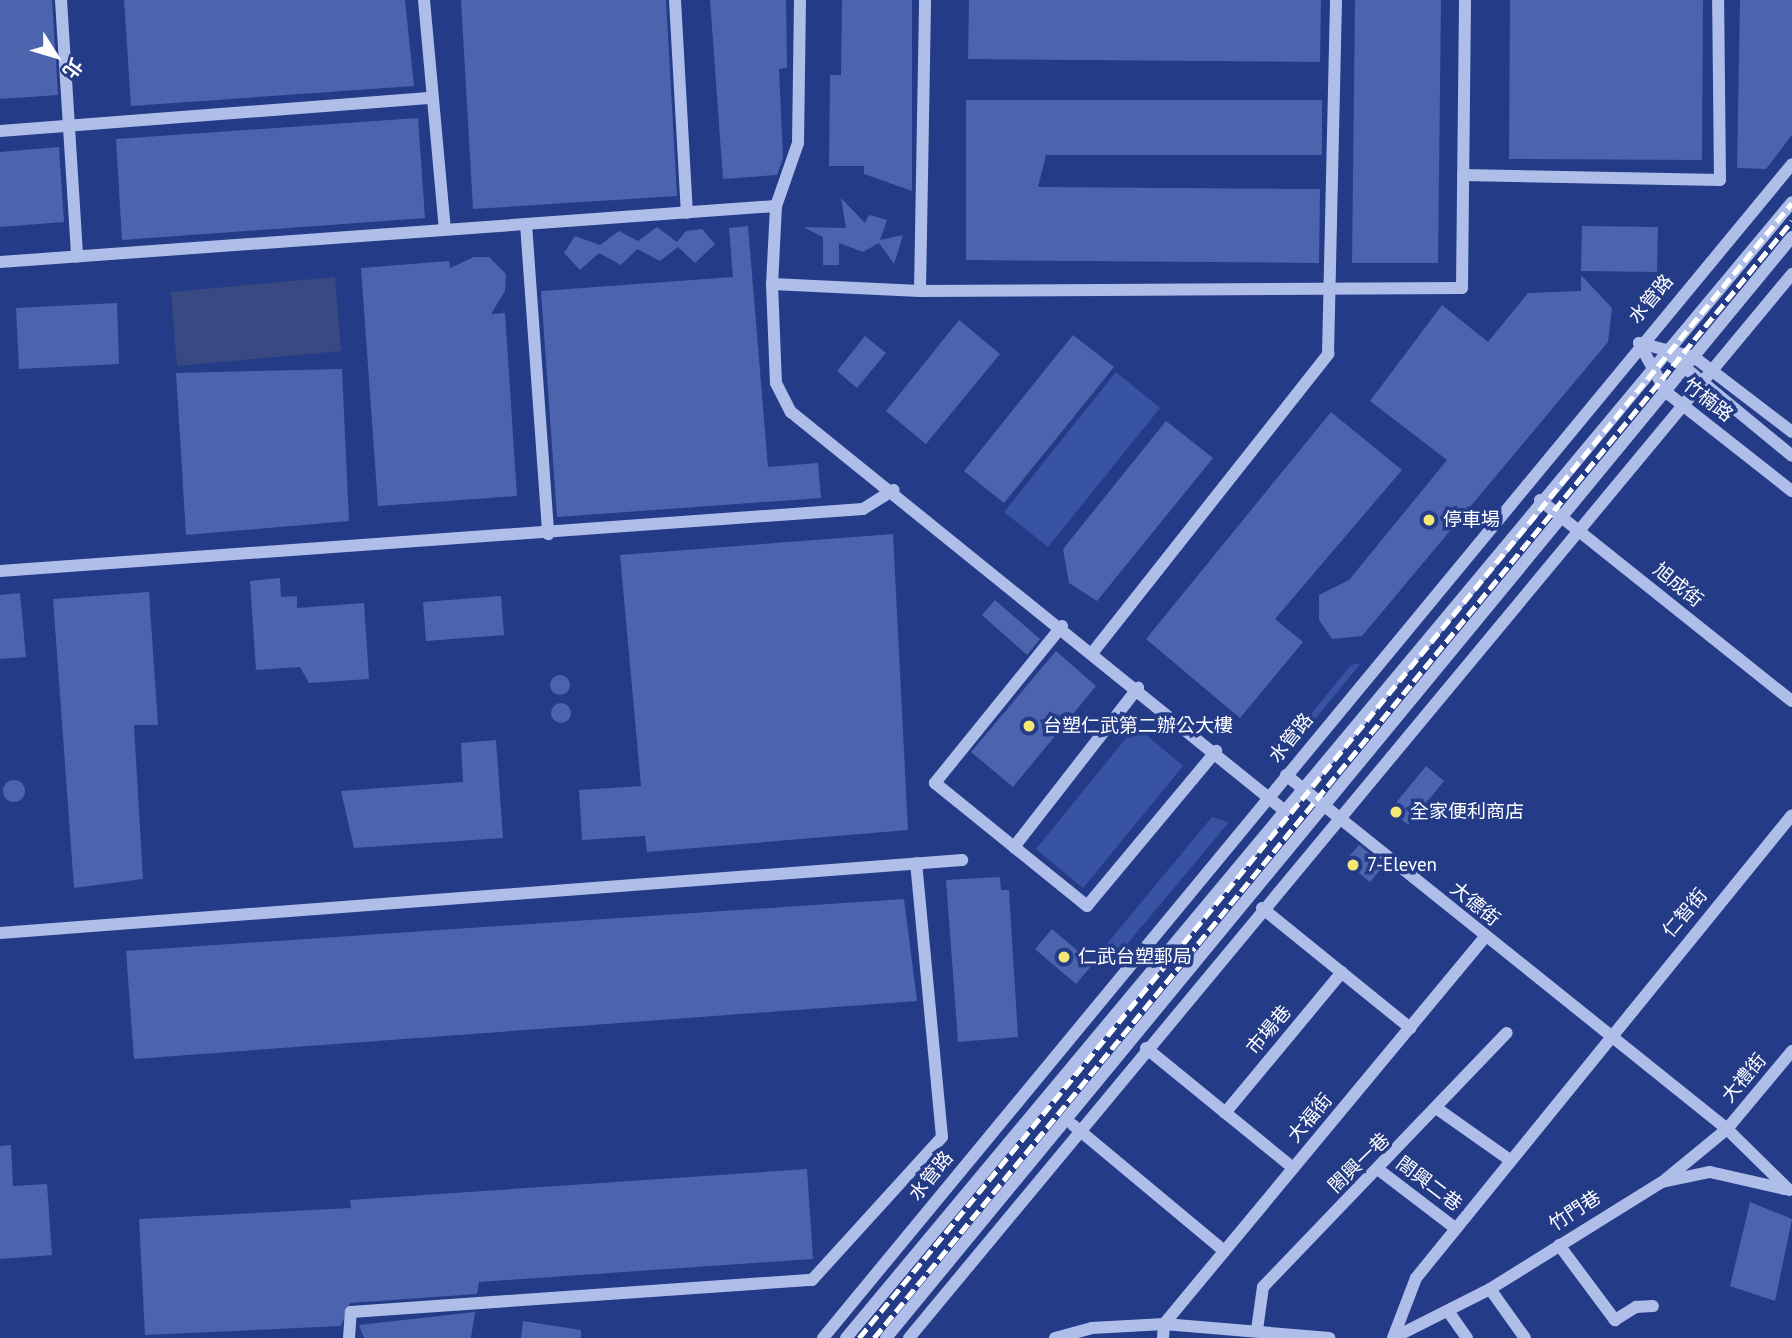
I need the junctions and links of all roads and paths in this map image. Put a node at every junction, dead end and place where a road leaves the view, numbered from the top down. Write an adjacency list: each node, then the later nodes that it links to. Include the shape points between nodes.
1 (61, 0): 10 (street)
2 (424, 0): 9 (street)
3 (676, 0): 16 (street)
4 (800, 0): 15 (street, via 798,143)
5 (925, 0): 25 (street)
6 (1336, 0): 24 (street)
7 (1465, 0): 13 (street)
8 (1718, 0): 13 (street, via 1720,180)
9 (432, 98): 10 (street); 18 (street)
10 (69, 126): 11 (street); 20 (street)
11 (0, 131)
12 (1792, 164): 26 (street, 水管路)
13 (1463, 175): 24 (street, via 1462,288)
14 (1792, 202): 27 (street, 水管路)
15 (776, 206): 16 (street); 23 (street)
16 (687, 213): 17 (street)
17 (526, 224): 18 (street); 42 (street)
18 (445, 229): 20 (street)
19 (1792, 237): 28 (street)
20 (77, 257): 21 (street)
21 (0, 262)
22 (1792, 274): 30 (street)
23 (772, 284): 25 (street); 37 (street, via 776,383 791,412)
24 (1333, 289): 25 (street); 45 (street, via 1328,354 1313,380)
25 (920, 291)
26 (1639, 343): 27 (street, 竹楠路); 29 (street, 竹楠路); 49 (street, 水管路)
27 (1666, 352): 28 (street, 竹楠路); 29 (street, 水管路); 31 (street, 竹楠路)
28 (1694, 357): 30 (street, 竹楠路); 31 (street)
29 (1653, 368): 33 (street, 竹楠路); 39 (street, 水管路)
30 (1712, 369): 32 (street); 35 (street, 竹楠路)
31 (1684, 370): 32 (street, 竹楠路); 33 (street)
32 (1702, 383): 34 (street); 36 (street, 竹楠路)
33 (1666, 392): 34 (street, 竹楠路); 40 (street)
34 (1684, 404): 38 (street, 竹楠路); 41 (street)
35 (1792, 432)
36 (1792, 456)
37 (893, 490): 42 (street, via 863,509); 44 (street)
38 (1792, 491)
39 (1540, 500): 40 (street, 旭成街); 50 (street, 水管路)
40 (1561, 515): 41 (street, 旭成街); 52 (street)
41 (1580, 531): 47 (street, 旭成街); 55 (street)
42 (548, 534): 43 (street)
43 (0, 571)
44 (1062, 626): 45 (street); 56 (street, via 935,783)
45 (1093, 652): 46 (street)
46 (1138, 688): 48 (street); 56 (street)
47 (1792, 701)
48 (1216, 751): 51 (street); 56 (street, via 1087,906)
49 (1286, 775): 50 (street, 大德街); 51 (street, 水管路)
50 (1303, 789): 52 (street, 大德街); 53 (street, 水管路)
51 (1268, 796): 53 (street); 87 (street, 水管路)
52 (1322, 805): 55 (street, 大德街); 70 (street)
53 (1285, 811): 88 (street, 水管路)
54 (1792, 815): 65 (street, 仁智街)
55 (1336, 817): 59 (street); 61 (street, 大德街)
56 (1014, 847)
57 (962, 860): 58 (street)
58 (916, 863): 60 (street); 86 (street, via 942,1137 812,1280 351,1312)
59 (1262, 908): 62 (street); 66 (street)
60 (0, 933)
61 (1485, 937): 63 (street, 大福街); 65 (street, 大德街)
62 (1342, 972): 63 (street); 69 (street, 市場巷)
63 (1410, 1028): 74 (street, 大福街)
64 (1507, 1033): 68 (street, 閤興一巷)
65 (1608, 1036): 71 (street, 大德街); 73 (street)
66 (1146, 1048): 69 (street); 72 (street)
67 (1792, 1051): 71 (street, 大禮街)
68 (1440, 1110): 73 (street); 75 (street, 閤興一巷)
69 (1225, 1113): 74 (street)
70 (1067, 1120): 72 (street); 89 (street)
71 (1727, 1129): 76 (street, 大禮街); 77 (street, 大德街)
72 (1079, 1130): 80 (street); 90 (street)
73 (1510, 1160): 78 (street)
74 (1293, 1168): 80 (street, 大福街)
75 (1379, 1170): 78 (street, 閤興二巷); 85 (street, 閤興一巷, via 1263,1287)
76 (1662, 1182): 77 (street, 竹門巷, via 1710,1172); 79 (street, 竹門巷)
77 (1791, 1191)
78 (1455, 1228): 94 (street, via 1404,1295)
79 (1559, 1245): 81 (street, 竹門巷); 82 (street, via 1615,1320 1636,1307)
80 (1224, 1251): 84 (street, 大福街)
81 (1490, 1289): 83 (street, 竹門巷); 96 (street)
82 (1653, 1306)
83 (1448, 1311): 94 (street, 竹門巷); 95 (street)
84 (1164, 1324): 85 (street); 91 (street, via 1092,1328); 92 (street)
85 (1256, 1330): 93 (street)
86 (349, 1338)
87 (823, 1338)
88 (846, 1338)
89 (886, 1338)
90 (909, 1338)
91 (1055, 1338)
92 (1163, 1338)
93 (1329, 1338)
94 (1393, 1338)
95 (1467, 1338)
96 (1525, 1338)

